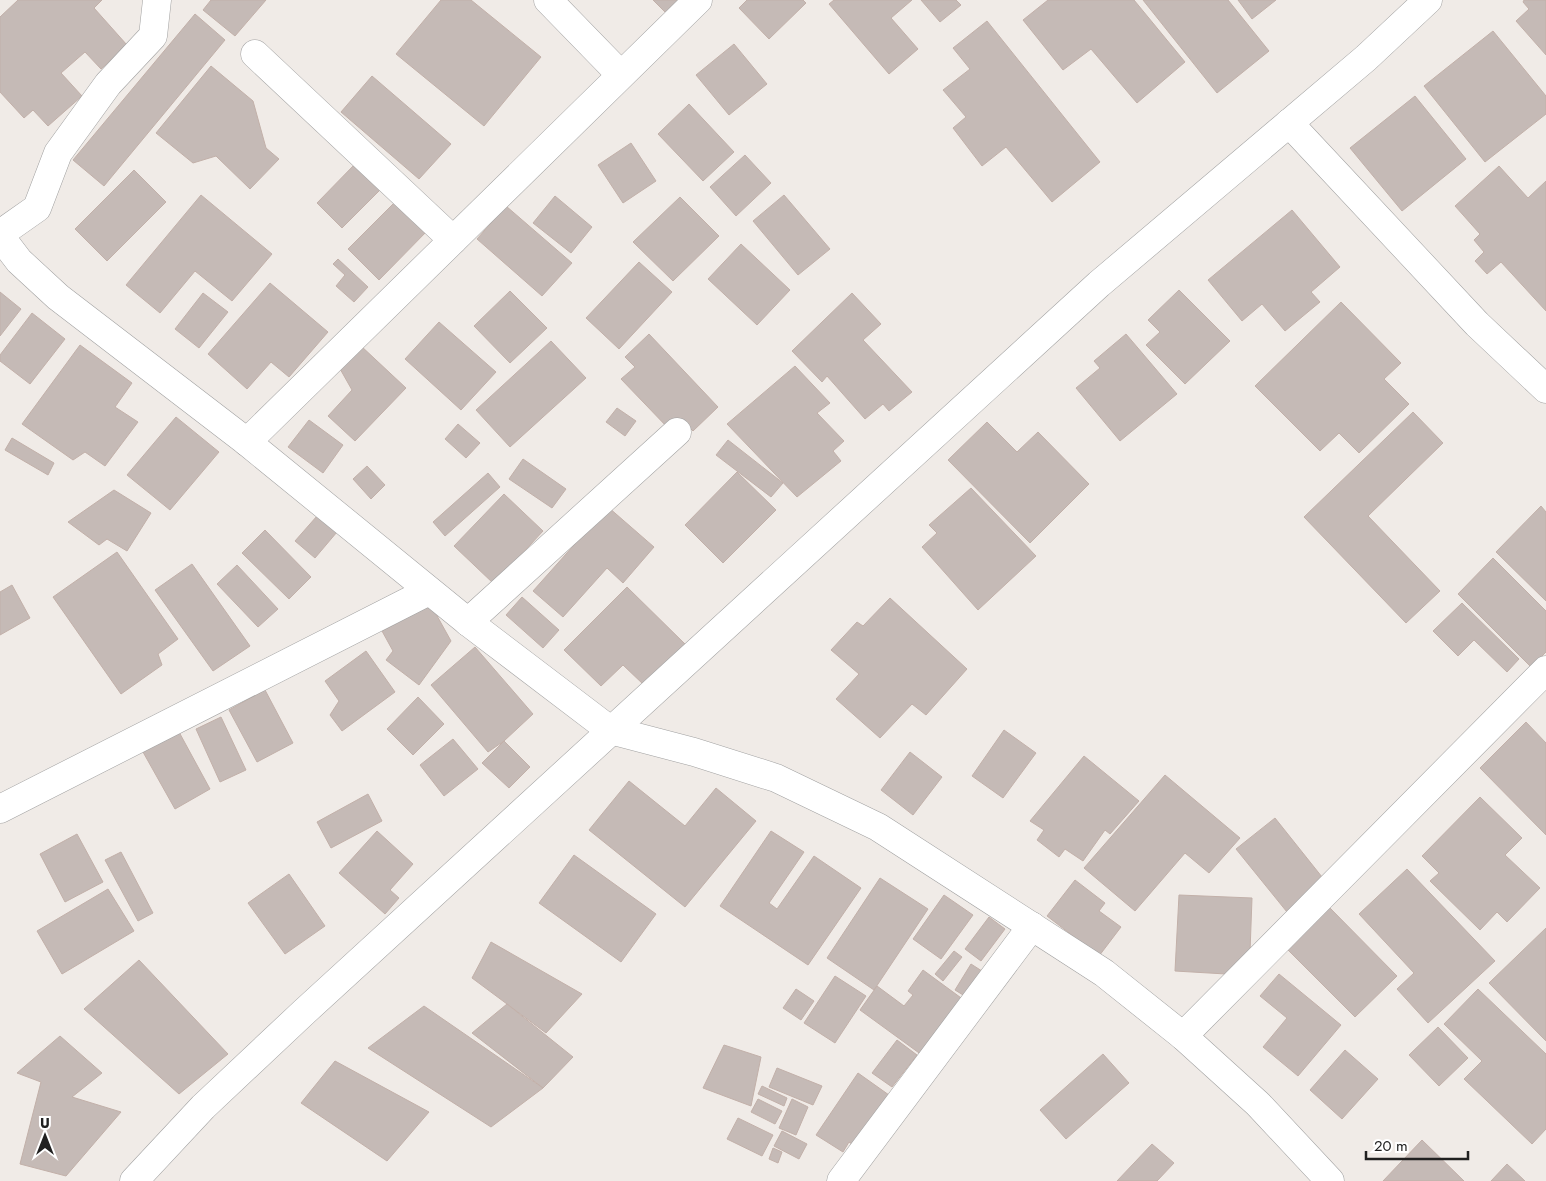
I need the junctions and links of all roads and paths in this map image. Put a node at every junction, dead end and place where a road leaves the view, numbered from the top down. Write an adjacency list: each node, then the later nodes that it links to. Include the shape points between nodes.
1 (157, 0): 8 (street, via 153,36 108,84 58,153 37,208)
2 (548, 0): 6 (street)
3 (698, 0): 6 (street)
4 (1428, 0): 7 (street)
5 (255, 54): 9 (street)
6 (620, 74): 9 (street)
7 (1289, 123): 10 (street, via 1477,324); 16 (street, via 1099,284)
8 (0, 235): 12 (street, via 18,261 58,297)
9 (453, 240): 12 (street)
10 (1546, 389)
11 (677, 432): 14 (street)
12 (247, 442): 13 (street)
13 (429, 590): 14 (street); 17 (street)
14 (468, 622): 16 (street)
15 (1546, 670): 19 (street)
16 (610, 730): 18 (street, via 776,778 878,827); 20 (street, via 203,1107)
17 (0, 809)
18 (1032, 926): 19 (street, via 1104,973); 21 (street)
19 (1183, 1036): 22 (street, via 1258,1104)
20 (134, 1181)
21 (841, 1181)
22 (1330, 1181)

